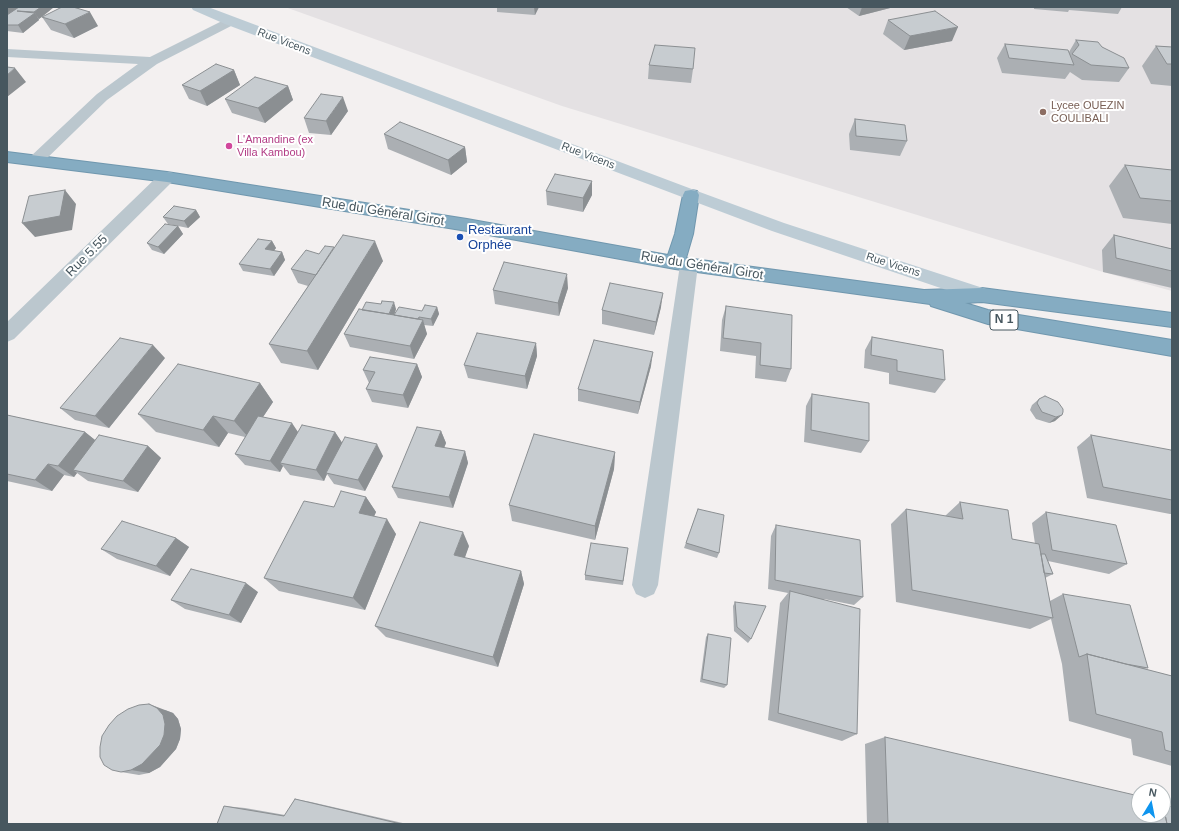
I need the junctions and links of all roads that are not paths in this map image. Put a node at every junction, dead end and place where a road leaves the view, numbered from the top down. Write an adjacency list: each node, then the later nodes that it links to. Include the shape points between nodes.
1 (197, 7): 2 (street, Rue Vicens)
2 (230, 21): 4 (street); 8 (street, Rue Vicens)
3 (7, 53): 4 (street)
4 (152, 62): 6 (street, via 102,98)
5 (7, 157): 6 (highway, Rue du Général Girot / N 1)
6 (36, 160): 7 (highway, Rue du Général Girot / N 1)
7 (167, 177): 9 (highway, Rue du Général Girot / N 1, via 459,224); 13 (street, Rue 5.55)
8 (691, 196): 9 (highway); 10 (street, Rue Vicens)
9 (682, 264): 11 (highway, Rue du Général Girot / N 1); 15 (street)
10 (982, 295): 11 (highway, N 1); 12 (highway, N 1)
11 (924, 296): 14 (highway, N 1, via 988,317)
12 (1172, 320)
13 (7, 334)
14 (1172, 348)
15 (645, 585)

